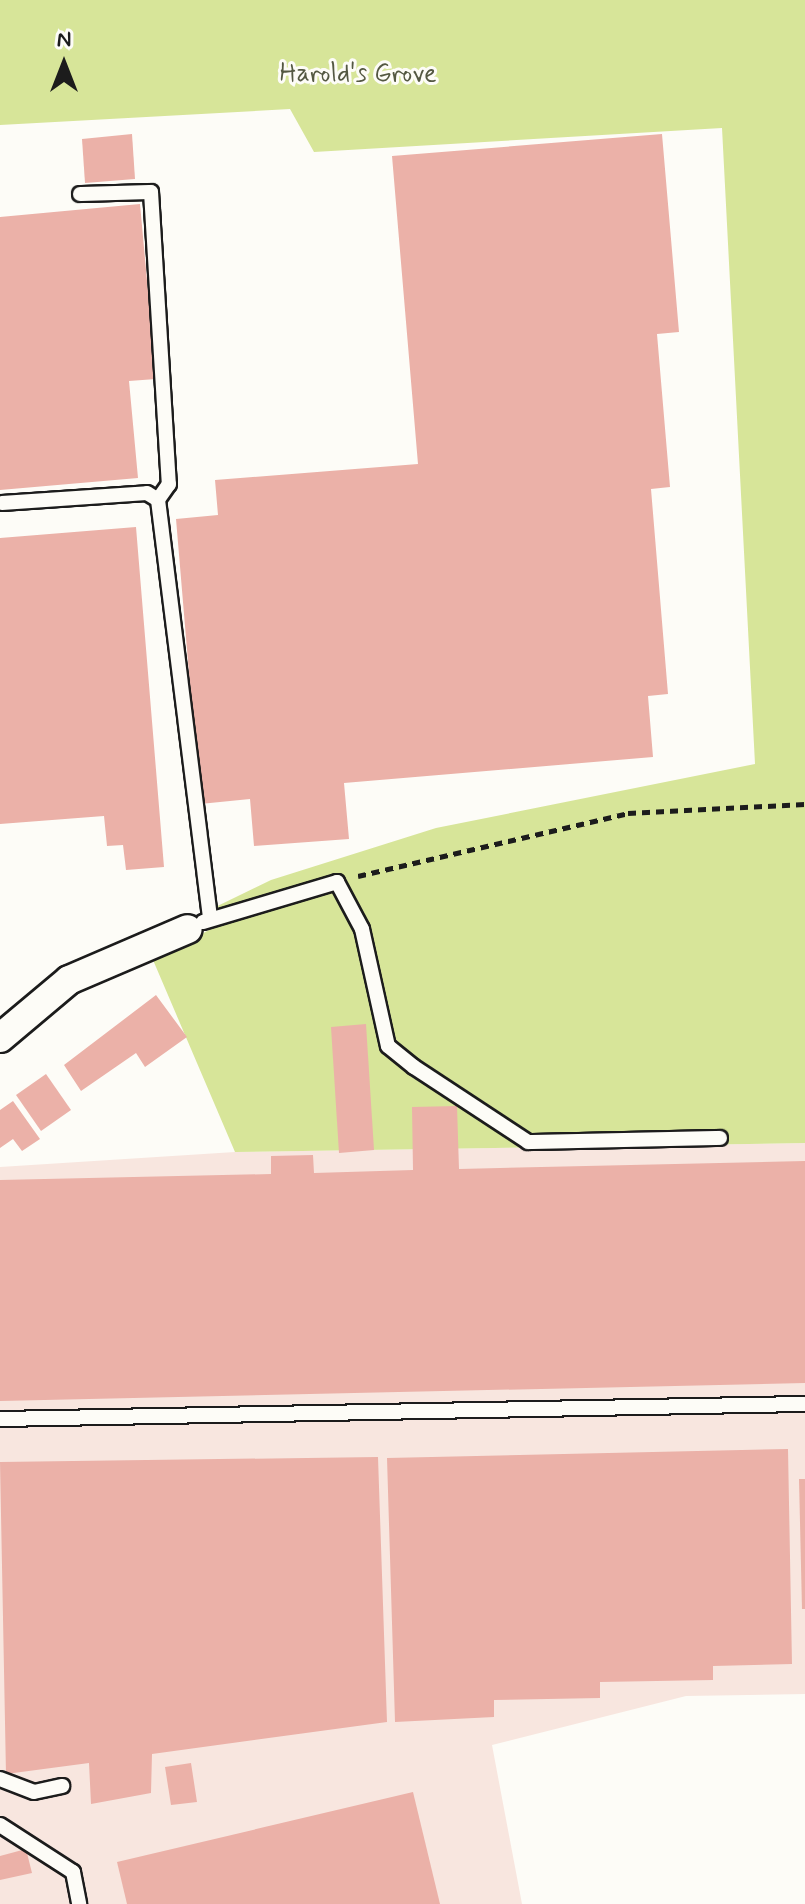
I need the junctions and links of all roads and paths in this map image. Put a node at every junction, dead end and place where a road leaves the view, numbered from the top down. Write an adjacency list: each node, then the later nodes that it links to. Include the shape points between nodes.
1 (80, 194): 2 (lane, via 151,192 169,484)
2 (158, 500): 3 (lane, via 147,493); 6 (lane)
3 (2, 503)
4 (805, 804): 5 (path, via 628,813)
5 (337, 882): 6 (lane); 8 (lane, via 362,929 388,1046 414,1067 528,1142)
6 (199, 923): 7 (street, via 69,980)
7 (0, 1038)
8 (720, 1138)
9 (805, 1404): 10 (lane)
10 (0, 1419)
11 (0, 1779): 12 (lane, via 34,1792)
12 (62, 1786)
13 (0, 1825): 14 (lane, via 73,1872)
14 (79, 1904)

